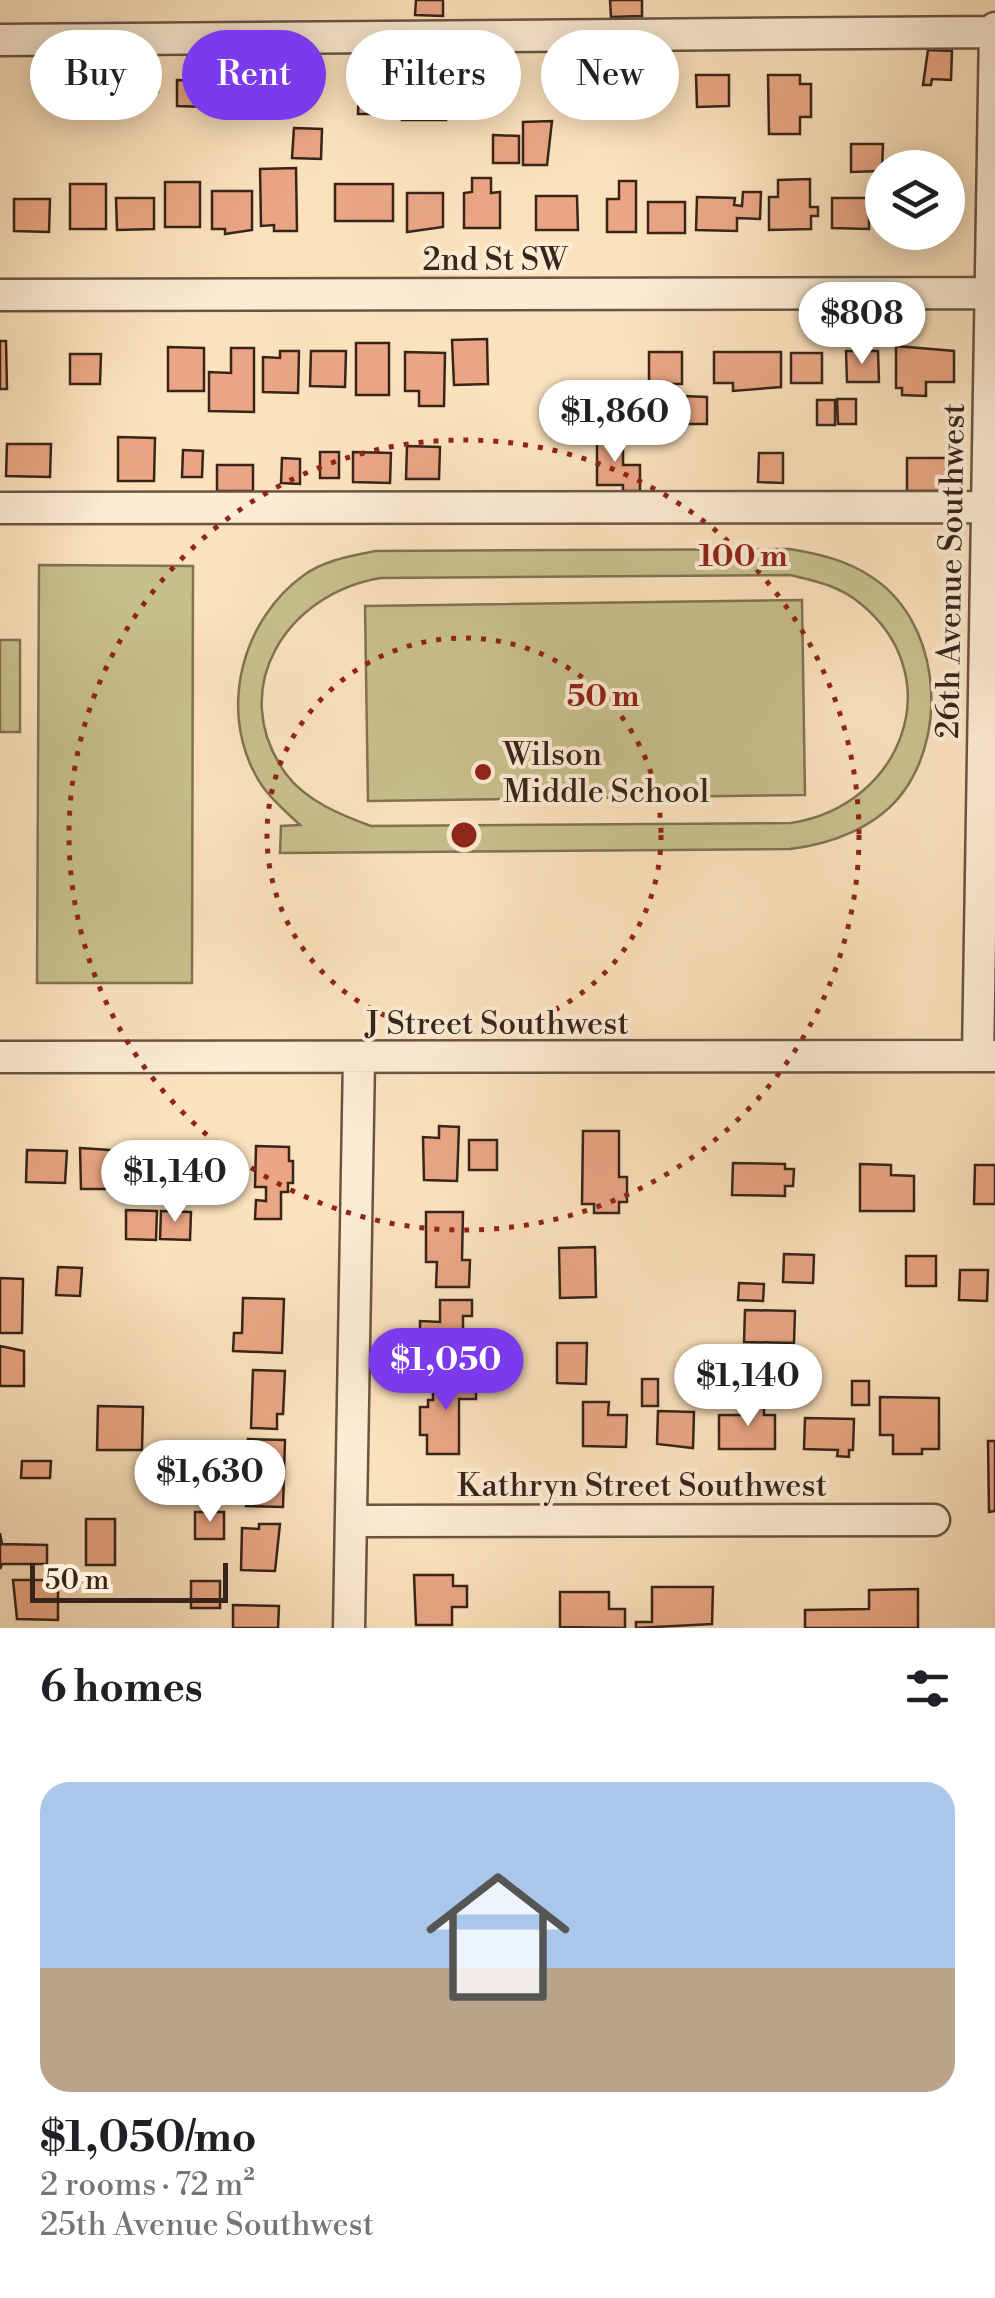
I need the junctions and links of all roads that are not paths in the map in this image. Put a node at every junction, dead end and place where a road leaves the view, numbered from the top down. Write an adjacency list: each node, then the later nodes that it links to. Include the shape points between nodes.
1 (995, 30): 2 (street); 3 (street, 26th Avenue Southwest)
2 (0, 40)
3 (993, 293): 4 (street, 2nd St SW); 5 (street, 26th Avenue Southwest)
4 (0, 296)
5 (986, 507): 6 (street); 7 (street, 26th Avenue Southwest)
6 (0, 508)
7 (986, 1056): 9 (street, J Street Southwest)
8 (0, 1057): 9 (street, J Street Southwest)
9 (359, 1058): 11 (street)
10 (934, 1520): 11 (street, Kathryn Street Southwest)
11 (351, 1521): 12 (street)
12 (349, 1628)

